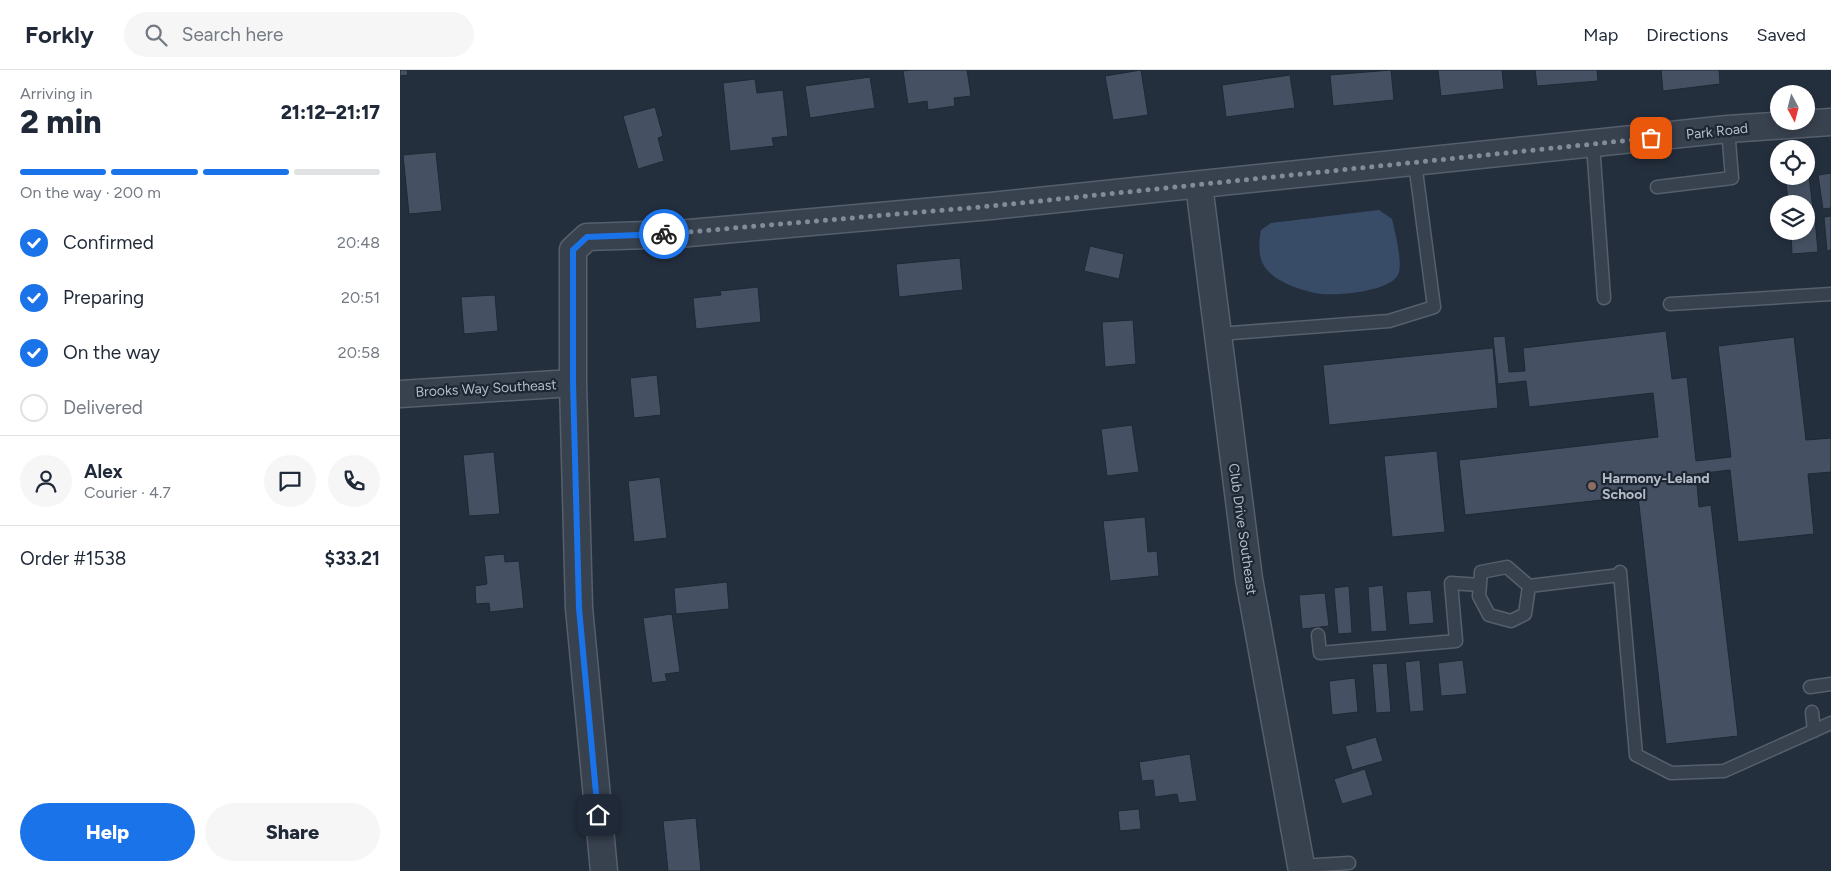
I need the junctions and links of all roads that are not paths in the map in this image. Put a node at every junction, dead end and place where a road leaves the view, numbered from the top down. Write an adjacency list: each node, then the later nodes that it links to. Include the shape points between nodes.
1 (1831, 122): 2 (street, Park Road)
2 (1728, 129): 3 (street, Park Road); 6 (lane, via 1732,178)
3 (1593, 144): 4 (street, Park Road); 8 (lane)
4 (1415, 163): 5 (street, Park Road); 10 (lane, via 1434,307 1389,321)
5 (1199, 185): 10 (street, Club Drive Southeast); 11 (street, Park Road, via 678,234 587,237 573,250)
6 (1657, 187)
7 (1831, 294): 9 (lane)
8 (1604, 298)
9 (1670, 304)
10 (1218, 334): 22 (street, Club Drive Southeast, via 1249,579)
11 (573, 383): 12 (street, Brooks Way Southeast); 23 (street, via 579,608)
12 (400, 394)
13 (1480, 585): 14 (lane, via 1481,572 1507,566); 14 (lane, via 1479,596 1488,615 1511,621 1525,614); 15 (lane, via 1451,584 1456,641 1320,653)
14 (1529, 586): 20 (lane, via 1620,574 1636,755 1671,773 1724,771)
15 (1318, 635)
16 (1831, 684): 17 (lane)
17 (1810, 687)
18 (1812, 712): 20 (lane)
19 (1831, 723): 20 (lane)
20 (1814, 731)
21 (1349, 863): 22 (lane)
22 (1302, 869)
23 (604, 871)

